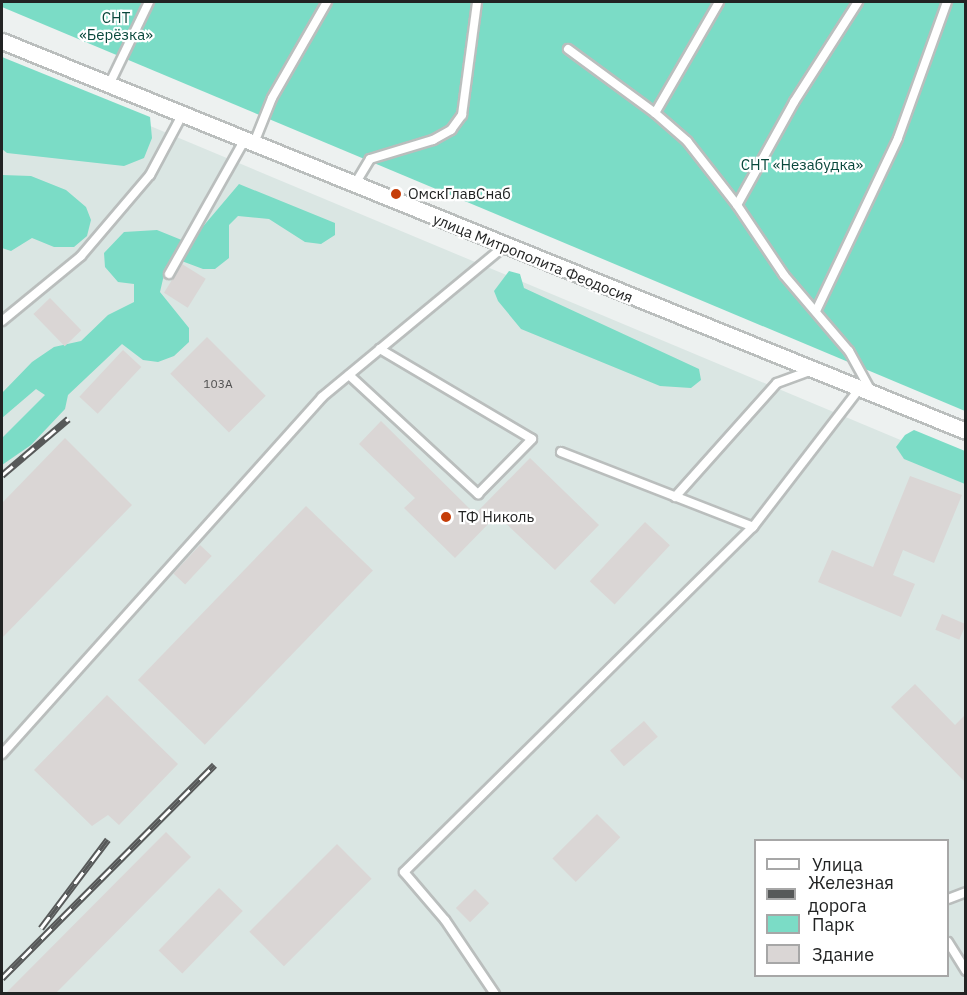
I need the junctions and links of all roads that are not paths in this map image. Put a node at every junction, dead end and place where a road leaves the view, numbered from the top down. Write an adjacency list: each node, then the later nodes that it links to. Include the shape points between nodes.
1 (148, 2): 9 (lane)
2 (327, 2): 12 (lane)
3 (477, 2): 13 (lane, via 462,115 451,130 433,140 370,159)
4 (719, 2): 10 (lane)
5 (858, 2): 14 (lane, via 794,102)
6 (947, 2): 17 (lane, via 898,138)
7 (2, 41): 9 (street, улица Митрополита Феодосия)
8 (568, 49): 10 (lane)
9 (109, 85): 11 (street, улица Митрополита Феодосия)
10 (655, 113): 14 (lane, via 687,141)
11 (182, 115): 12 (street, улица Митрополита Феодосия); 18 (lane, via 150,175 96,239 61,274)
12 (249, 143): 13 (street, улица Митрополита Феодосия); 16 (lane)
13 (354, 186): 15 (street, улица Митрополита Феодосия)
14 (737, 205): 17 (lane, via 784,275)
15 (503, 247): 19 (lane); 20 (street, улица Митрополита Феодосия)
16 (170, 274)
17 (816, 310): 22 (lane, via 849,351)
18 (2, 321)
19 (380, 349): 21 (lane); 21 (lane, via 532,439 478,494)
20 (813, 370): 22 (street, улица Митрополита Феодосия); 25 (lane, via 777,383)
21 (349, 375): 27 (lane, via 322,397)
22 (866, 391): 23 (street, улица Митрополита Феодосия); 26 (lane)
23 (966, 431)
24 (561, 452): 25 (lane)
25 (675, 497): 26 (lane)
26 (753, 527): 32 (lane, via 404,872 445,920)
27 (2, 754)
28 (966, 892): 29 (lane)
29 (949, 899)
30 (949, 944): 31 (lane)
31 (966, 971)
32 (495, 993)

